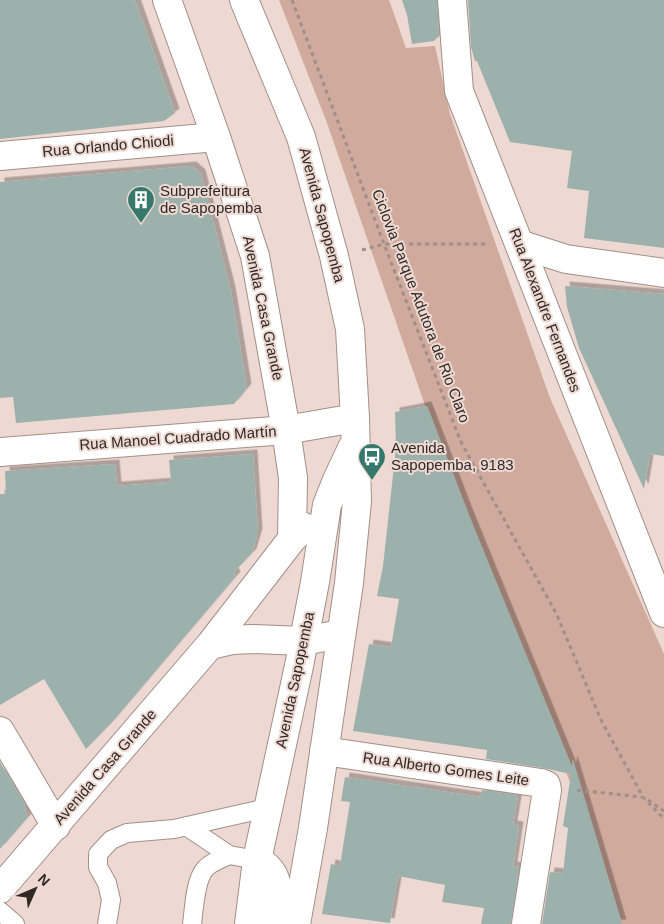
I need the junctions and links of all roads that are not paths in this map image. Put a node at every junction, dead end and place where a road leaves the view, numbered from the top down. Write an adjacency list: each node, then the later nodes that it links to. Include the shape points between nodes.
1 (167, 0): 4 (street, Avenida Casa Grande)
2 (244, 0): 8 (street, Avenida Sapopemba, via 301,137 334,256 350,330)
3 (452, 0): 6 (street, Rua Alexandre Fernandes, via 459,91)
4 (216, 137): 5 (street, Rua Orlando Chiodi); 9 (street, Avenida Casa Grande, via 255,256)
5 (0, 156)
6 (519, 244): 7 (street, via 566,259); 13 (street, Rua Alexandre Fernandes)
7 (664, 273)
8 (355, 429): 9 (street, Rua Manoel Cuadrado Martín); 11 (street, Avenida Sapopemba); 14 (street, Avenida Sapopemba, via 357,501)
9 (286, 430): 10 (street, Rua Manoel Cuadrado Martín); 12 (street, Avenida Casa Grande, via 293,478)
10 (0, 452)
11 (327, 505): 12 (street, Avenida Casa Grande); 15 (street, Avenida Sapopemba)
12 (292, 538): 16 (street, Avenida Casa Grande)
13 (664, 613)
14 (341, 634): 15 (street); 18 (street, Avenida Sapopemba)
15 (303, 641): 16 (street, via 252,639); 19 (street, Avenida Sapopemba)
16 (210, 645): 20 (street, Avenida Casa Grande)
17 (0, 731): 20 (street)
18 (324, 751): 31 (street, Avenida Sapopemba); 32 (street, Rua Alberto Gomes Leite, via 546,785 548,790)
19 (267, 808): 21 (lane); 23 (street, Avenida Sapopemba)
20 (56, 826): 24 (street, Avenida Casa Grande)
21 (186, 826): 22 (lane); 27 (lane, via 127,833 111,840 98,854 98,868 107,883 111,900)
22 (229, 855): 23 (lane); 28 (lane, via 203,871 197,887)
23 (257, 860): 29 (street, Avenida Sapopemba); 30 (street, via 266,864 276,884)
24 (0, 889)
25 (0, 911): 26 (lane)
26 (15, 924)
27 (107, 924)
28 (192, 924)
29 (249, 924)
30 (275, 924)
31 (296, 924)
32 (526, 924)

